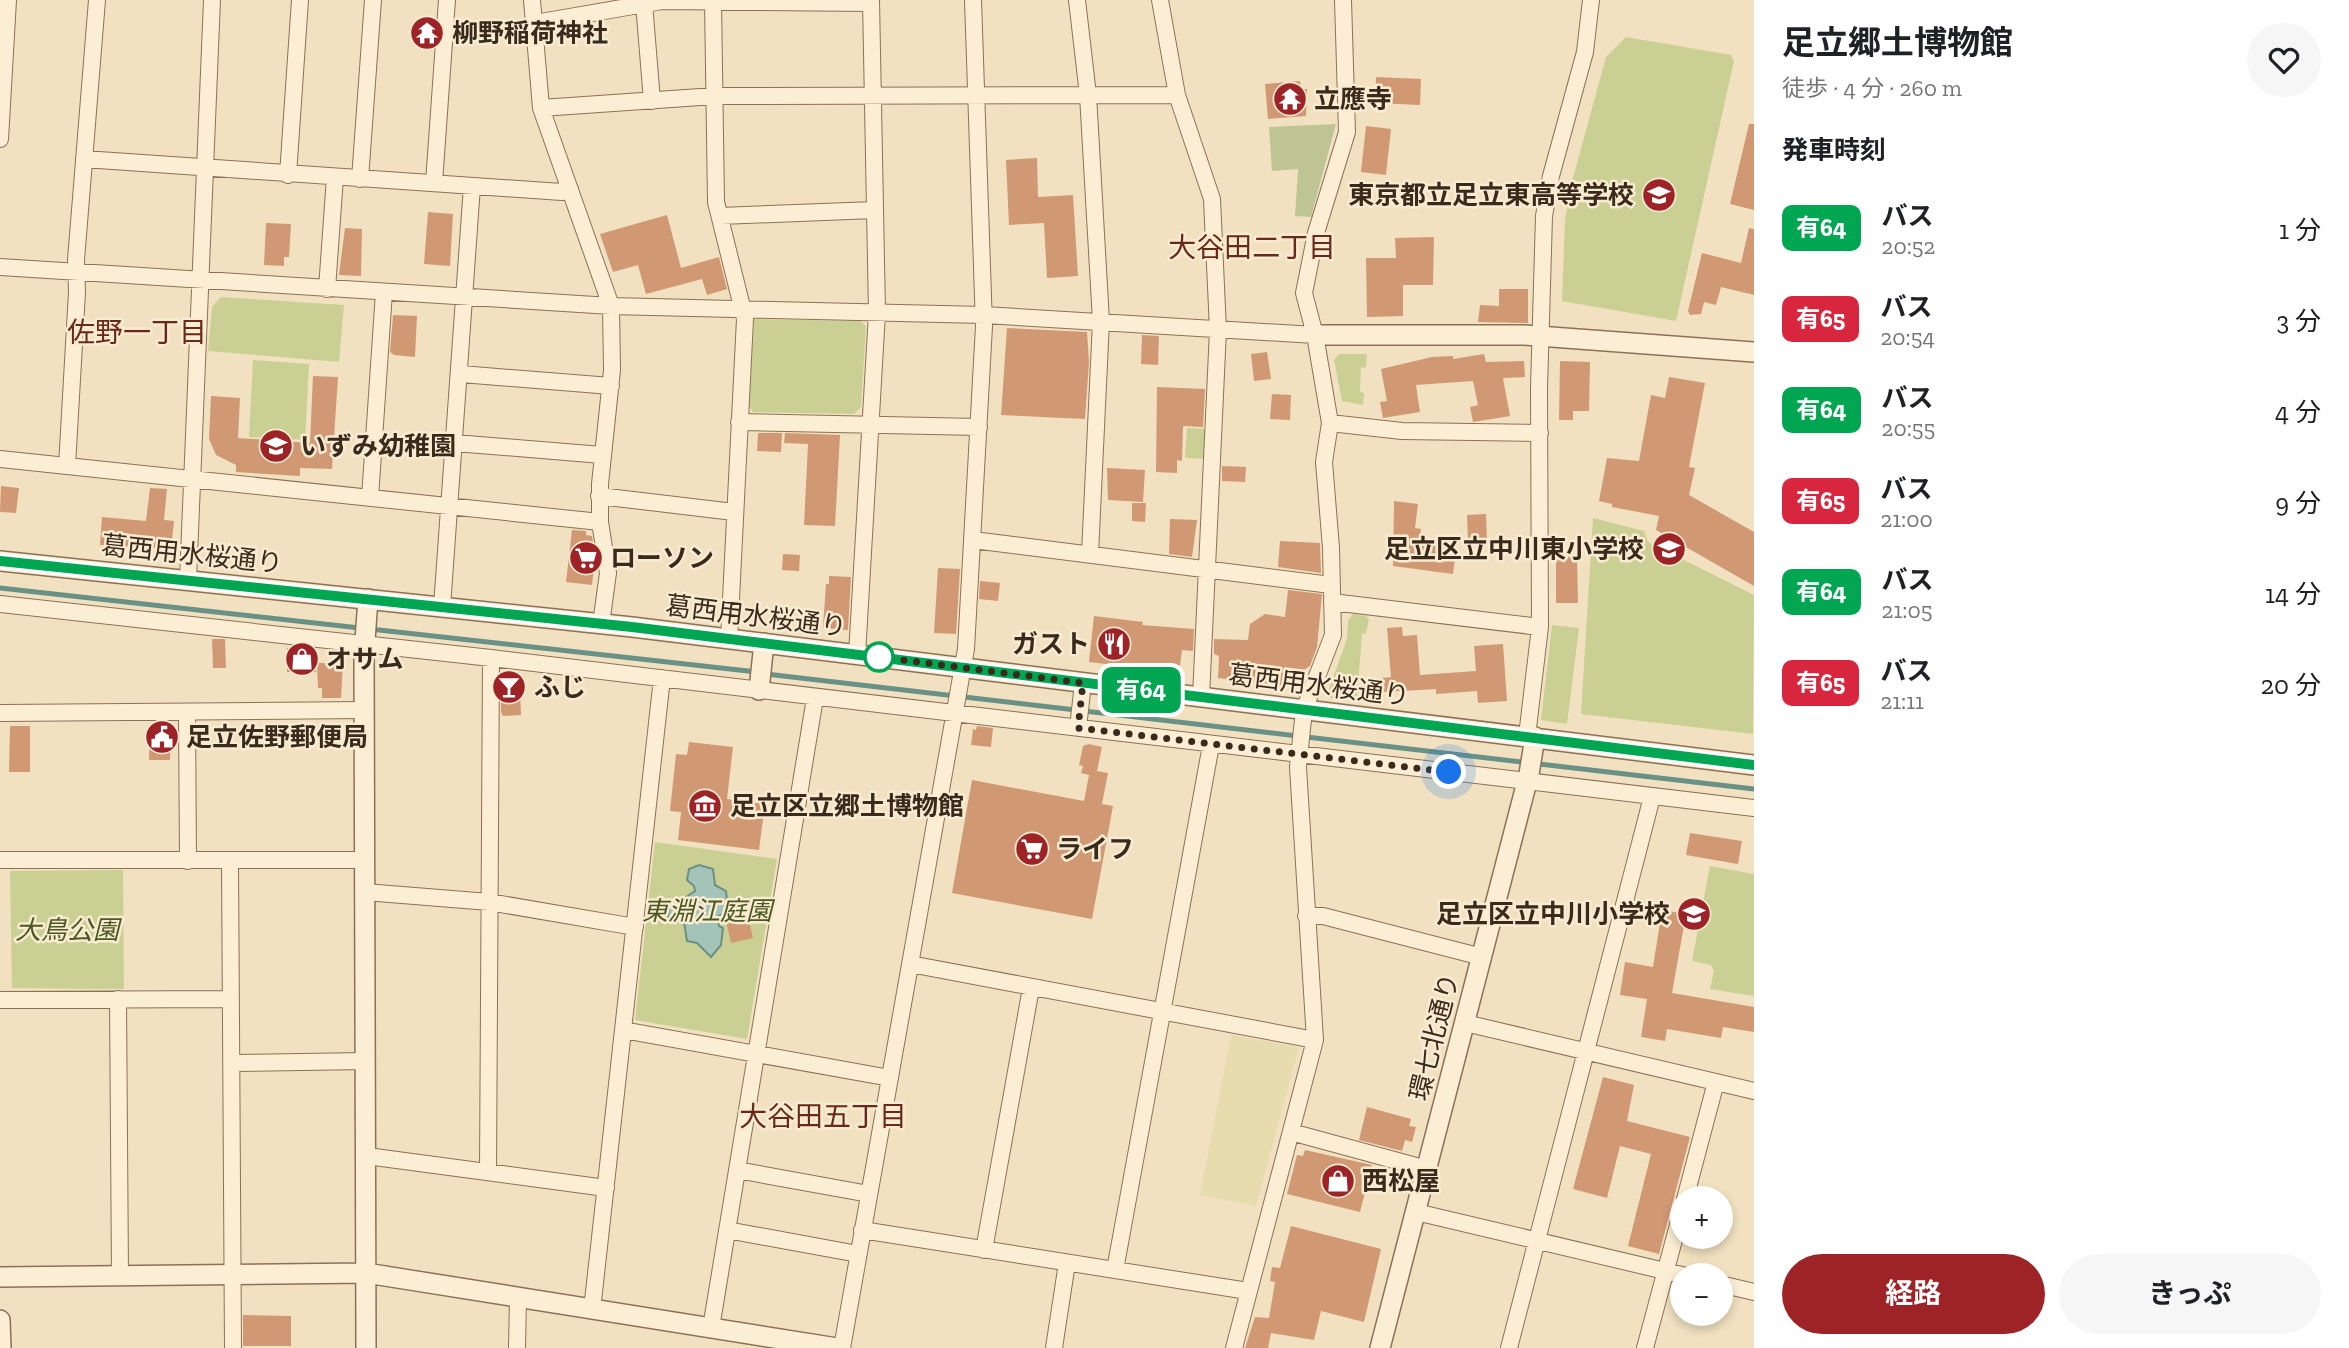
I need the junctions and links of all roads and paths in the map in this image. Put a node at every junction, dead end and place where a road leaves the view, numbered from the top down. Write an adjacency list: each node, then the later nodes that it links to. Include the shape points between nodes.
1 (8, 0): 24 (street)
2 (97, 0): 25 (street)
3 (212, 0): 26 (street)
4 (300, 0): 27 (street)
5 (373, 0): 29 (street)
6 (447, 0): 30 (street)
7 (532, 0): 16 (street)
8 (973, 0): 17 (street)
9 (1077, 0): 18 (street)
10 (1160, 0): 19 (street)
11 (1343, 0): 47 (street, via 1348,121 1304,293)
12 (1591, 0): 48 (street, via 1584,52 1544,216)
13 (713, 1): 14 (street); 15 (street); 20 (street)
14 (871, 1): 21 (street)
15 (644, 3): 16 (street); 22 (street)
16 (535, 23): 23 (street)
17 (977, 95): 18 (street); 21 (street); 44 (street)
18 (1088, 95): 19 (street); 45 (street)
19 (1177, 95): 46 (street, via 1210,187)
20 (715, 96): 21 (street); 22 (street); 34 (street)
21 (874, 96): 33 (street)
22 (652, 101): 23 (street)
23 (541, 108): 32 (street)
24 (0, 139)
25 (84, 159): 26 (street); 36 (street)
26 (206, 169): 27 (street); 37 (street)
27 (288, 174): 28 (street)
28 (335, 177): 29 (street); 38 (street)
29 (360, 179): 30 (street)
30 (434, 183): 31 (street)
31 (472, 187): 32 (street); 40 (street)
32 (570, 189): 41 (street)
33 (875, 210): 34 (street); 43 (street)
34 (720, 216): 42 (street)
35 (0, 268): 36 (street)
36 (77, 272): 37 (street); 60 (street)
37 (201, 281): 38 (street); 61 (street)
38 (327, 289): 39 (street)
39 (384, 292): 40 (street); 63 (street)
40 (465, 298): 41 (street); 50 (street)
41 (611, 306): 42 (street); 51 (street)
42 (744, 310): 43 (street); 52 (street)
43 (877, 313): 44 (street); 54 (street)
44 (984, 315): 45 (street); 55 (street)
45 (1101, 321): 46 (street); 68 (street)
46 (1218, 330): 47 (street); 70 (street)
47 (1315, 335): 48 (street); 53 (street)
48 (1543, 337): 49 (street); 56 (street)
49 (1754, 352)
50 (461, 374): 51 (street); 57 (street)
51 (611, 386): 58 (street)
52 (739, 422): 54 (street); 65 (street)
53 (1330, 422): 56 (street, via 1402,430); 72 (street, via 1324,463)
54 (869, 425): 55 (street); 81 (street)
55 (979, 427): 67 (street)
56 (1540, 433): 77 (street)
57 (455, 443): 58 (street); 64 (street)
58 (602, 454): 62 (street)
59 (0, 459): 60 (street)
60 (67, 466): 61 (street)
61 (192, 479): 63 (street); 71 (street)
62 (599, 496): 65 (street); 66 (street)
63 (370, 498): 64 (street)
64 (450, 507): 66 (street); 75 (street)
65 (734, 512): 79 (street)
66 (600, 522): 76 (street, via 608,573)
67 (973, 540): 68 (street); 83 (street)
68 (1090, 554): 70 (street)
69 (0, 562): 71 (street, 葛西用水桜通り)
70 (1208, 568): 72 (street); 87 (street)
71 (188, 580): 73 (street, 葛西用水桜通り)
72 (1332, 593): 77 (street); 94 (street, via 1333,635)
73 (368, 599): 75 (street, 葛西用水桜通り); 78 (street)
74 (0, 604): 78 (street)
75 (442, 607): 76 (street, 葛西用水桜通り)
76 (601, 624): 79 (street, 葛西用水桜通り)
77 (1540, 627): 95 (street)
78 (365, 633): 82 (street); 89 (street)
79 (729, 639): 80 (street, 葛西用水桜通り)
80 (763, 651): 81 (street, 葛西用水桜通り); 86 (street)
81 (857, 654): 83 (street, 葛西用水桜通り)
82 (491, 657): 84 (street); 106 (street)
83 (963, 674): 85 (street, 葛西用水桜通り); 90 (street)
84 (662, 678): 86 (street); 108 (street)
85 (1082, 689): 87 (street, 葛西用水桜通り); 93 (street)
86 (760, 690): 88 (street)
87 (1201, 697): 94 (street, 葛西用水桜通り)
88 (815, 698): 90 (street); 120 (street)
89 (364, 710): 92 (street); 102 (street)
90 (958, 711): 93 (street); 110 (street)
91 (0, 713): 92 (street)
92 (187, 713): 103 (street)
93 (1078, 725): 96 (street)
94 (1301, 734): 95 (street, 葛西用水桜通り); 96 (street); 98 (street); 107 (street)
95 (1532, 741): 97 (street, 葛西用水桜通り); 98 (street, 環七北通り)
96 (1211, 745): 115 (street)
97 (1754, 765)
98 (1528, 778): 99 (street); 109 (street, 環七北通り)
99 (1652, 797): 100 (street); 119 (street)
100 (1754, 808)
101 (0, 860): 103 (street)
102 (365, 860): 104 (street); 105 (street)
103 (188, 861): 104 (street)
104 (230, 861): 113 (street)
105 (365, 892): 106 (street); 121 (street)
106 (489, 902): 108 (street); 130 (street)
107 (1306, 916): 109 (street, via 1322,916); 118 (street)
108 (635, 927): 117 (street)
109 (1482, 957): 116 (street, 環七北通り)
110 (910, 964): 111 (street); 123 (street)
111 (1031, 988): 115 (street); 139 (street)
112 (118, 999): 113 (street); 114 (street); 147 (street)
113 (232, 999): 122 (street)
114 (0, 1000)
115 (1162, 1012): 118 (street); 142 (street)
116 (1465, 1023): 119 (street); 128 (street, 環七北通り)
117 (623, 1030): 120 (street); 132 (street)
118 (1315, 1040): 126 (street)
119 (1585, 1051): 124 (street); 137 (street)
120 (756, 1054): 123 (street); 129 (street)
121 (366, 1061): 122 (street); 127 (street)
122 (232, 1063): 146 (street)
123 (890, 1079): 133 (street)
124 (1716, 1082): 125 (street); 131 (street)
125 (1754, 1091)
126 (1291, 1132): 128 (street); 150 (street)
127 (367, 1156): 130 (street); 145 (street)
128 (1427, 1169): 134 (street, 環七北通り)
129 (737, 1170): 133 (street); 135 (street)
130 (488, 1172): 132 (street)
131 (1688, 1186)
132 (606, 1188): 153 (street)
133 (869, 1194): 136 (street)
134 (1416, 1212): 137 (street); 163 (street, 環七北通り)
135 (727, 1230): 140 (street); 155 (street)
136 (862, 1230): 139 (street); 140 (street)
137 (1536, 1240): 143 (street); 164 (street)
138 (1672, 1249): 143 (street)
139 (984, 1250): 141 (street)
140 (858, 1254): 160 (street)
141 (1067, 1262): 142 (street); 161 (street)
142 (1115, 1270): 150 (street)
143 (1666, 1271): 144 (street); 165 (street)
144 (1670, 1272)
145 (366, 1273): 146 (street); 152 (street); 158 (street)
146 (233, 1274): 147 (street); 157 (street)
147 (120, 1276): 148 (street)
148 (0, 1277)
149 (1733, 1287): 151 (street)
150 (1248, 1291): 162 (street)
151 (1754, 1292)
152 (518, 1298): 153 (street); 159 (street)
153 (592, 1310): 155 (street)
154 (0, 1320): 156 (street)
155 (711, 1328): 160 (street)
156 (1, 1348)
157 (233, 1348)
158 (366, 1348)
159 (517, 1348)
160 (839, 1348)
161 (1054, 1348)
162 (1234, 1348)
163 (1380, 1348)
164 (1508, 1348)
165 (1646, 1348)

